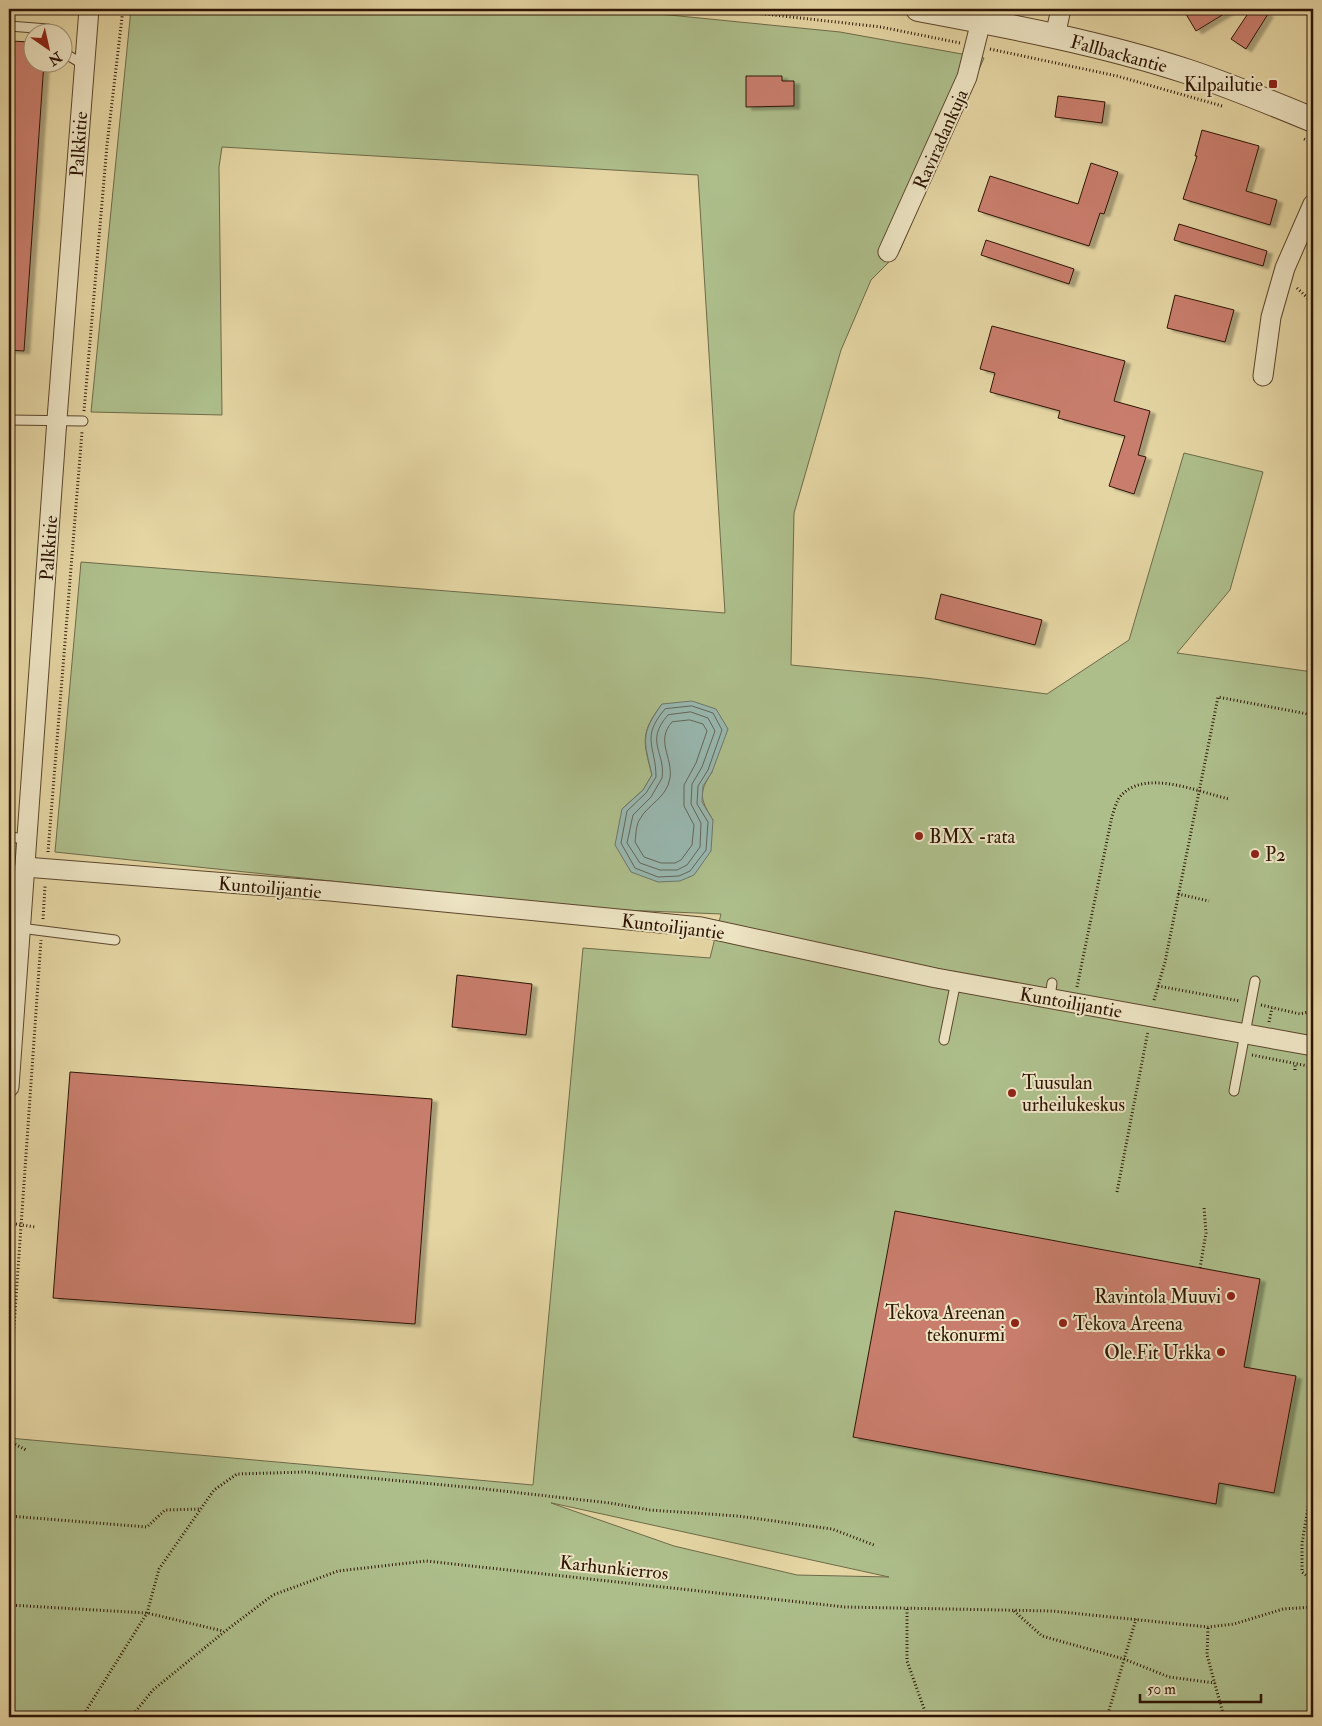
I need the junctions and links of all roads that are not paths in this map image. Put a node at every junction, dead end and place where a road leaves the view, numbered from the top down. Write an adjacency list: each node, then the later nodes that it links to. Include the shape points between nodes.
1 (89, 9): 9 (street, Palkkitie)
2 (918, 9): 4 (street, Fallbackantie)
3 (1061, 9): 7 (street)
4 (981, 21): 7 (street, Fallbackantie); 12 (street, Raviradankuja, via 967,77)
5 (9, 26): 6 (lane)
6 (22, 27)
7 (1056, 36): 10 (street, Fallbackantie, via 1189,72 1252,94)
8 (72, 58): 9 (lane)
9 (84, 65): 14 (street, Palkkitie)
10 (1305, 128)
11 (1313, 204): 13 (street, via 1285,268 1270,317)
12 (888, 252)
13 (1263, 376)
14 (57, 419): 15 (lane); 16 (lane); 17 (street, Palkkitie)
15 (9, 420)
16 (83, 421)
17 (18, 838): 18 (street, Palkkitie)
18 (24, 867): 19 (street, Palkkitie); 22 (street, Kuntoilijantie, via 340,892 701,927)
19 (20, 928): 20 (lane); 26 (street, Palkkitie)
20 (115, 940)
21 (1255, 981): 23 (lane)
22 (956, 982): 23 (street, Kuntoilijantie, via 1051,991); 24 (lane)
23 (1244, 1033): 25 (street, Kuntoilijantie); 27 (lane)
24 (944, 1040)
25 (1313, 1046)
26 (9, 1087)
27 (1234, 1091)

